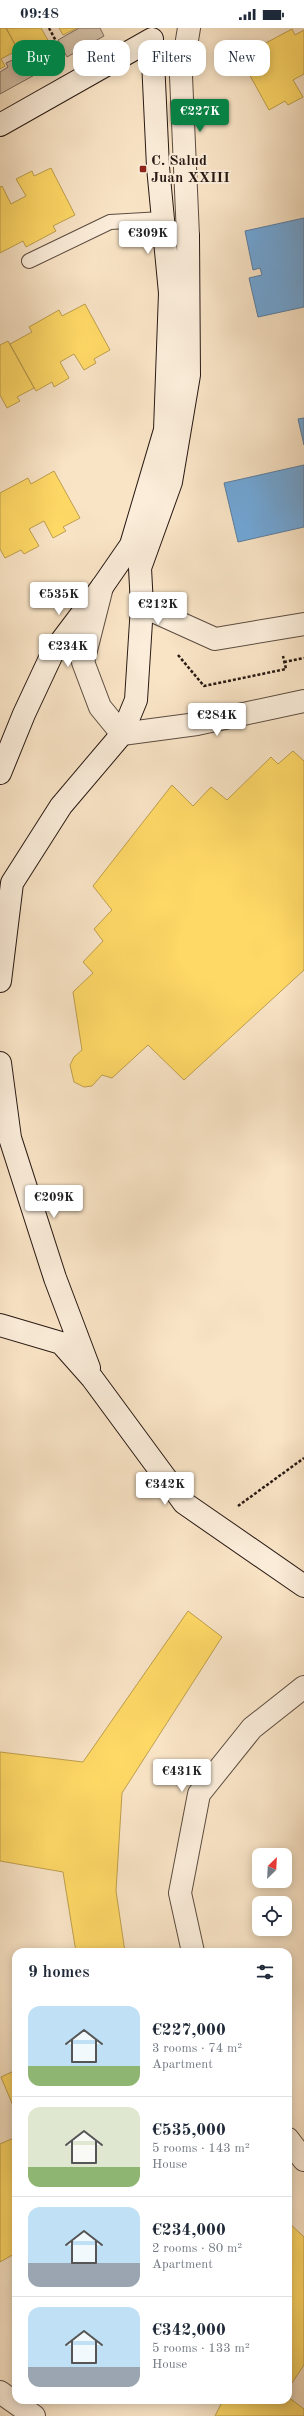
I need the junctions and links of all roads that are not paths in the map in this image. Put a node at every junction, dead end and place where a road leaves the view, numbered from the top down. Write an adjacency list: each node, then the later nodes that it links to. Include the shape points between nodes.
1 (189, 28): 7 (street, via 181,76 188,236 188,383 171,482 140,568)
2 (154, 33): 3 (street); 4 (street)
3 (0, 126)
4 (162, 219): 5 (lane, via 110,222); 6 (street, via 170,293 165,430 131,544)
5 (29, 261)
6 (102, 587): 10 (street, via 83,662 100,707); 11 (street, via 53,652)
7 (142, 606): 8 (street, via 216,639); 10 (street, via 136,700)
8 (304, 624)
9 (304, 701): 10 (street, via 198,724)
10 (122, 734): 12 (street, via 61,806 12,883)
11 (0, 773)
12 (0, 981)
13 (0, 1063): 15 (street, via 10,1138 55,1278)
14 (0, 1325): 15 (street, via 61,1343)
15 (92, 1378): 16 (street, via 184,1503)
16 (298, 1583): 17 (street)
17 (304, 1598)
18 (304, 1687): 19 (street, via 252,1728 199,1794 180,1893)
19 (192, 1948)
20 (292, 2145): 21 (street)
21 (304, 2160)
22 (0, 2392): 23 (street)
23 (12, 2400)
24 (17, 2404): 25 (street)
25 (34, 2416)

